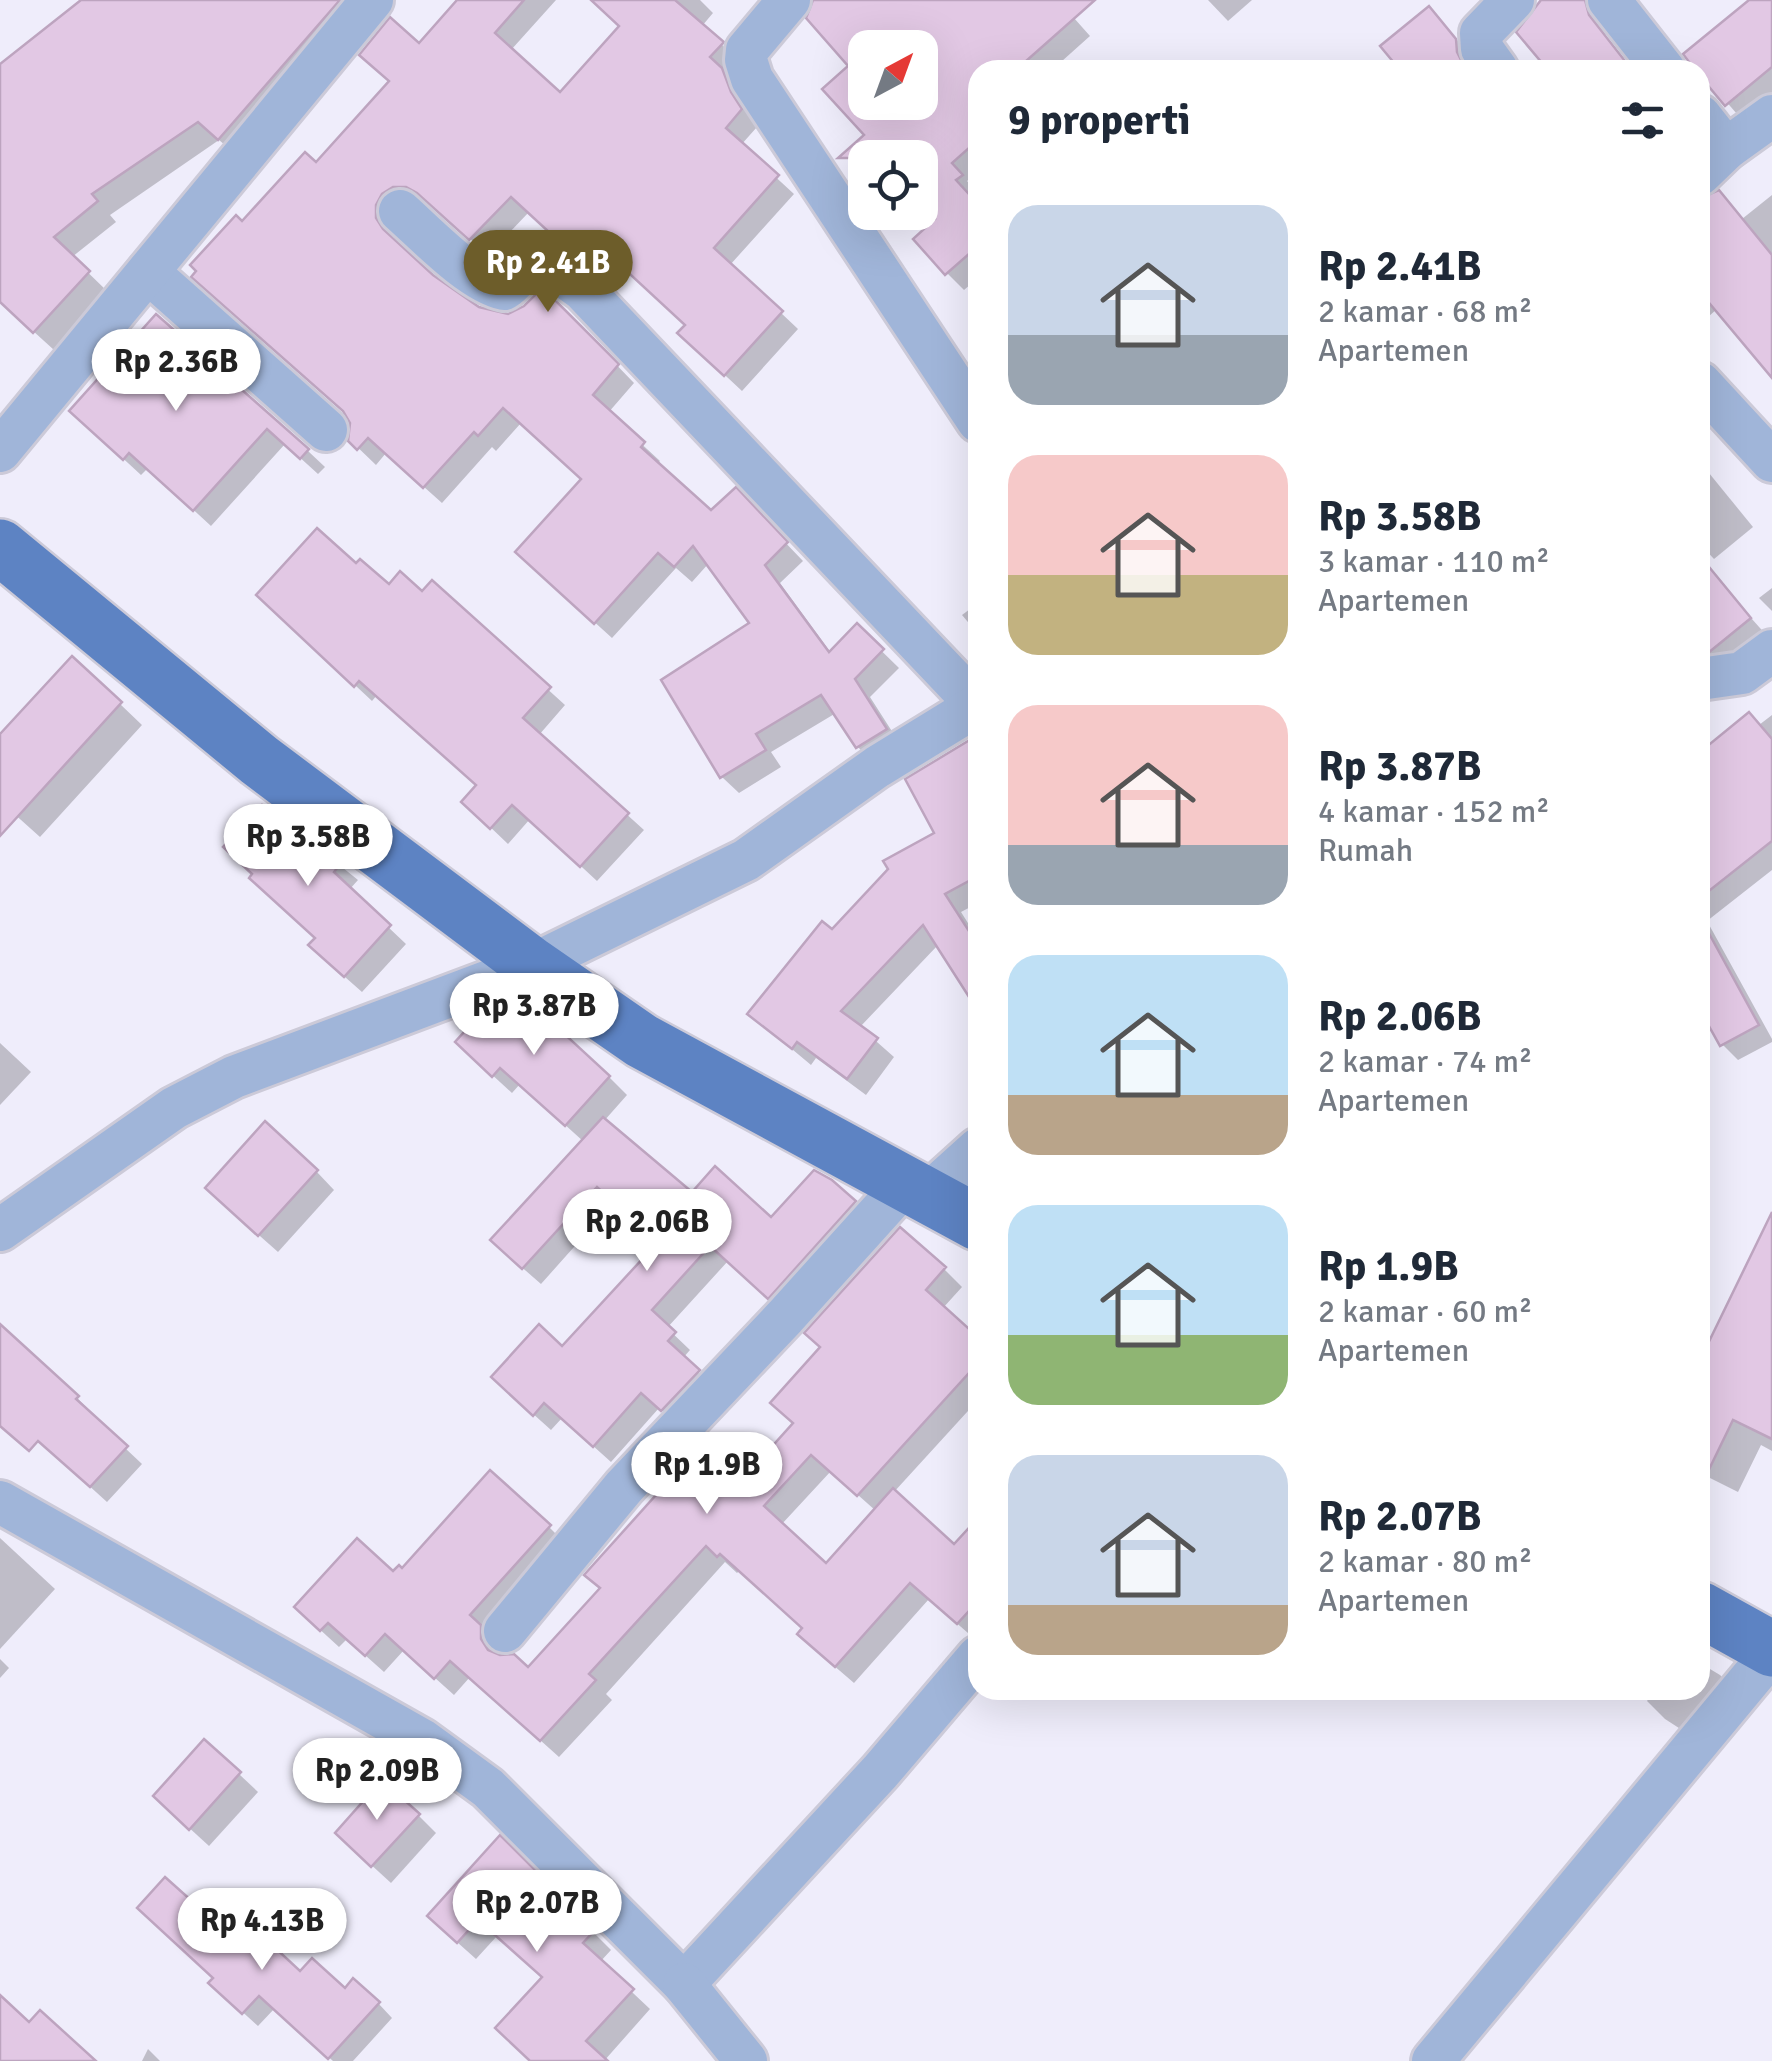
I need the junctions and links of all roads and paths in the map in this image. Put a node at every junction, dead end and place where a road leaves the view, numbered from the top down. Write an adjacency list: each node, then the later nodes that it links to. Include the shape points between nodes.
1 (372, 0): 10 (street)
2 (789, 0): 12 (street, via 747,50 752,79)
3 (1512, 0): 5 (street, via 1481,32)
4 (1609, 0): 6 (street)
5 (1490, 60)
6 (1656, 60)
7 (1772, 116): 8 (street)
8 (1713, 161)
9 (400, 212): 19 (street, via 495,287 504,289 540,259 582,290)
10 (148, 272): 13 (street); 14 (street)
11 (1710, 394): 15 (street)
12 (968, 406)
13 (326, 430)
14 (0, 450)
15 (1772, 461)
16 (0, 546): 21 (main road, via 259,760)
17 (1772, 652): 18 (street, via 1742,673)
18 (1710, 678)
19 (968, 697)
20 (968, 711): 21 (street, via 746,860)
21 (532, 965): 23 (main road, via 642,1041); 25 (street, via 234,1077 174,1108)
22 (968, 1156): 23 (street)
23 (916, 1189): 24 (main road); 28 (street, via 624,1487)
24 (968, 1218)
25 (0, 1230)
26 (0, 1502): 31 (street, via 422,1740 488,1788)
27 (1710, 1615): 29 (main road)
28 (505, 1631)
29 (1772, 1651): 33 (street)
30 (968, 1669): 31 (street)
31 (684, 1984): 32 (street)
32 (746, 2061)
33 (1433, 2061)

